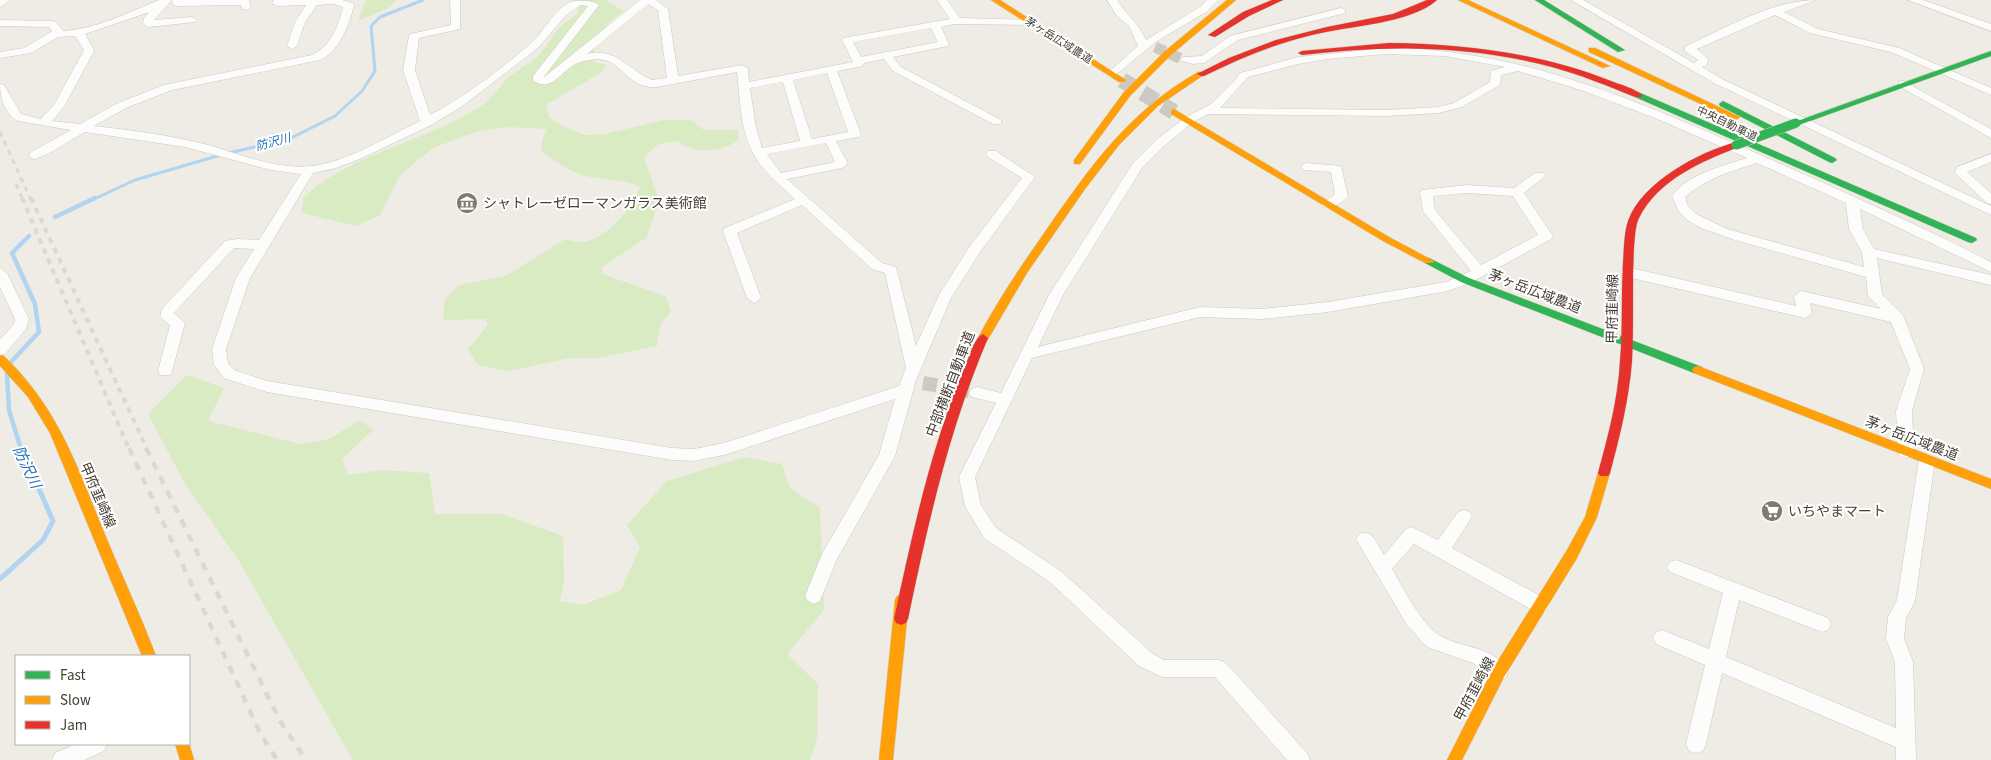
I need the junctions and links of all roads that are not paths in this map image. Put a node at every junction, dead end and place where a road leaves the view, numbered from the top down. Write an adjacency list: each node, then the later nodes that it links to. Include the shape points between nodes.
1 (6, 0): 21 (street)
2 (177, 0): 22 (street, via 178,3 245,2)
3 (279, 0): 20 (street, via 277,3)
4 (455, 0): 59 (street, via 456,27 414,36 409,70)
5 (648, 0): 40 (street); 47 (street, via 663,9)
6 (942, 0): 26 (street)
7 (995, 0): 27 (main road, 茅ヶ岳広域農道)
8 (1112, 0): 34 (street)
9 (1213, 0): 34 (street)
10 (1232, 0): 63 (main road, via 1168,53 1127,94)
11 (1279, 0): 63 (main road, via 1246,14 1197,45 1156,78)
12 (1433, 0): 54 (main road, via 1384,19 1326,29 1237,56 1172,91)
13 (1462, 0): 85 (main road, 中央自動車道)
14 (1481, 0): 15 (main road, 中央自動車道, via 1844,167 1640,61)
15 (1539, 0)
16 (1576, 0): 41 (street)
17 (1811, 0): 24 (street)
18 (1912, 0): 30 (street)
19 (165, 1): 25 (street, via 149,18 148,24); 32 (street)
20 (313, 1): 33 (street, via 300,22); 60 (street, via 349,5 326,53 169,87 125,104)
21 (0, 4)
22 (246, 7)
23 (1341, 11): 38 (street, via 1234,38 1221,44 1204,60)
24 (1774, 11): 41 (street, via 1738,24 1690,49 1703,59 1703,63); 44 (street, via 1814,31 1895,50)
25 (192, 20)
26 (957, 20): 27 (street); 29 (street)
27 (1029, 22): 45 (main road, 茅ヶ岳広域農道)
28 (0, 23): 31 (street, via 52,24)
29 (934, 24): 37 (street, via 944,44); 39 (street, via 847,40)
30 (1991, 28)
31 (58, 32): 32 (street); 36 (street, via 27,51)
32 (79, 32): 58 (street, via 89,50 88,56 73,77 62,102)
33 (292, 46)
34 (1149, 46): 45 (street)
35 (1991, 52): 44 (main road, 甲府韮崎線)
36 (0, 55)
37 (886, 55): 39 (street); 56 (street, via 897,69)
38 (1184, 60)
39 (858, 61): 43 (street, via 859,64)
40 (570, 62): 47 (street, via 600,54 614,57 639,80 651,84); 59 (street, via 550,79 542,82 537,78 593,8 590,2 567,8 535,44 458,105)
41 (1694, 66): 57 (street)
42 (1519, 67): 53 (street, via 1495,73 1496,83 1458,106 1438,110 1387,113); 53 (street, via 1433,52 1323,55 1244,75 1215,106); 65 (street, via 1654,114)
43 (830, 69): 46 (street); 62 (street, via 855,134)
44 (1941, 70): 48 (main road, 甲府韮崎線); 51 (street)
45 (1118, 77)
46 (787, 78): 49 (street); 64 (street)
47 (673, 80): 49 (street, via 742,68)
48 (1903, 84): 57 (main road, 甲府韮崎線); 61 (street)
49 (744, 86): 66 (street, via 750,128)
50 (0, 87): 58 (street, via 17,116)
51 (1991, 92)
52 (1174, 112): 55 (main road, 茅ヶ岳広域農道)
53 (1203, 112): 55 (street)
54 (1143, 116): 85 (main road, via 1204,83 1288,56 1386,42 1474,46 1516,54 1614,85); 116 (main road, 中部横断自動車道, via 1112,147 1085,182 1017,279 976,354 954,407 929,488)
55 (1189, 120): 83 (main road, 茅ヶ岳広域農道); 98 (street, via 1137,166 1056,295)
56 (997, 122)
57 (1799, 122): 65 (main road, 甲府韮崎線, bridge); 84 (street)
58 (42, 123): 60 (street)
59 (427, 123): 73 (street, via 336,163)
60 (82, 129): 68 (street); 73 (street, via 135,134 271,166)
61 (1991, 134)
62 (830, 138): 64 (street); 75 (street, via 842,164)
63 (1093, 140): 72 (main road)
64 (807, 143): 66 (street)
65 (1733, 146): 70 (street); 76 (main road, 甲府韮崎線, via 1674,173)
66 (759, 152): 75 (street)
67 (992, 154): 101 (street, via 1028,177 944,298)
68 (35, 155)
69 (1991, 158): 80 (street, via 1961,170 1961,173)
70 (1758, 159): 78 (street, via 1730,167); 81 (street)
71 (1307, 167): 83 (street, via 1337,169 1342,196)
72 (1072, 168)
73 (309, 170): 86 (street)
74 (1539, 176): 77 (street)
75 (778, 177): 79 (street)
76 (1662, 183): 78 (street); 90 (main road, 甲府韮崎線, via 1633,220)
77 (1517, 192): 89 (street, via 1546,236); 89 (street, via 1467,189 1426,193 1429,211)
78 (1681, 193): 92 (street, via 1678,204 1685,212 1717,230)
79 (804, 200): 95 (street, via 730,231); 101 (street, via 877,266 891,270)
80 (1991, 200)
81 (1852, 201): 87 (street, via 1856,229); 88 (street)
82 (1914, 202): 85 (main road, 中央自動車道, via 1984,241)
83 (1328, 204): 93 (main road, 茅ヶ岳広域農道, via 1419,258)
84 (1991, 212)
85 (1972, 240)
86 (263, 245): 100 (street, via 230,244 167,312 167,318 178,323); 101 (street, via 242,278 219,348 221,365 229,374 267,386 672,454 694,455 724,449)
87 (1869, 252): 92 (street); 94 (street)
88 (1991, 268)
89 (1480, 272): 93 (street)
90 (1628, 272): 96 (street, via 1805,313 1801,296); 97 (main road, 甲府韮崎線)
91 (0, 273): 99 (street, via 22,319)
92 (1872, 274): 96 (street, via 1875,296)
93 (1465, 280): 97 (main road, 茅ヶ岳広域農道); 98 (street, via 1448,286 1328,307 1262,314 1200,312)
94 (1991, 280)
95 (754, 298)
96 (1897, 318): 104 (street, via 1917,370 1904,411)
97 (1627, 342): 104 (main road, 茅ヶ岳広域農道); 115 (main road, 甲府韮崎線, via 1621,414 1591,517)
98 (1025, 355): 103 (street)
99 (1, 356): 119 (main road, 甲府韮崎線, via 44,408)
100 (165, 370)
101 (912, 380): 114 (street, via 887,456 832,551)
102 (978, 393): 103 (street)
103 (1004, 399): 129 (street, via 967,477 973,506 990,533 1056,577 1146,660 1162,668 1219,669)
104 (1906, 452): 105 (main road, 茅ヶ岳広域農道)
105 (1927, 460): 106 (main road, 茅ヶ岳広域農道); 125 (street, via 1906,601 1897,617 1896,639 1904,662)
106 (1991, 484)
107 (912, 512): 116 (main road, 中部横断自動車道)
108 (1464, 517): 110 (street)
109 (1365, 539): 112 (street)
110 (1441, 550): 112 (street, via 1412,534); 115 (street)
111 (1676, 567): 113 (street)
112 (1382, 568): 121 (street, via 1413,619 1433,641 1479,657)
113 (1733, 588): 117 (street); 120 (street)
114 (814, 596)
115 (1540, 605): 121 (main road, 甲府韮崎線)
116 (901, 619): 128 (main road, 中部横断自動車道)
117 (1822, 624)
118 (1662, 638): 120 (street)
119 (149, 655)
120 (1716, 661): 122 (street); 125 (street)
121 (1499, 672): 130 (main road, 甲府韮崎線)
122 (1696, 744)
123 (96, 745): 126 (street)
124 (182, 745): 127 (main road)
125 (1906, 751)
126 (62, 760)
127 (187, 760)
128 (886, 760)
129 (1300, 760)
130 (1454, 760)

